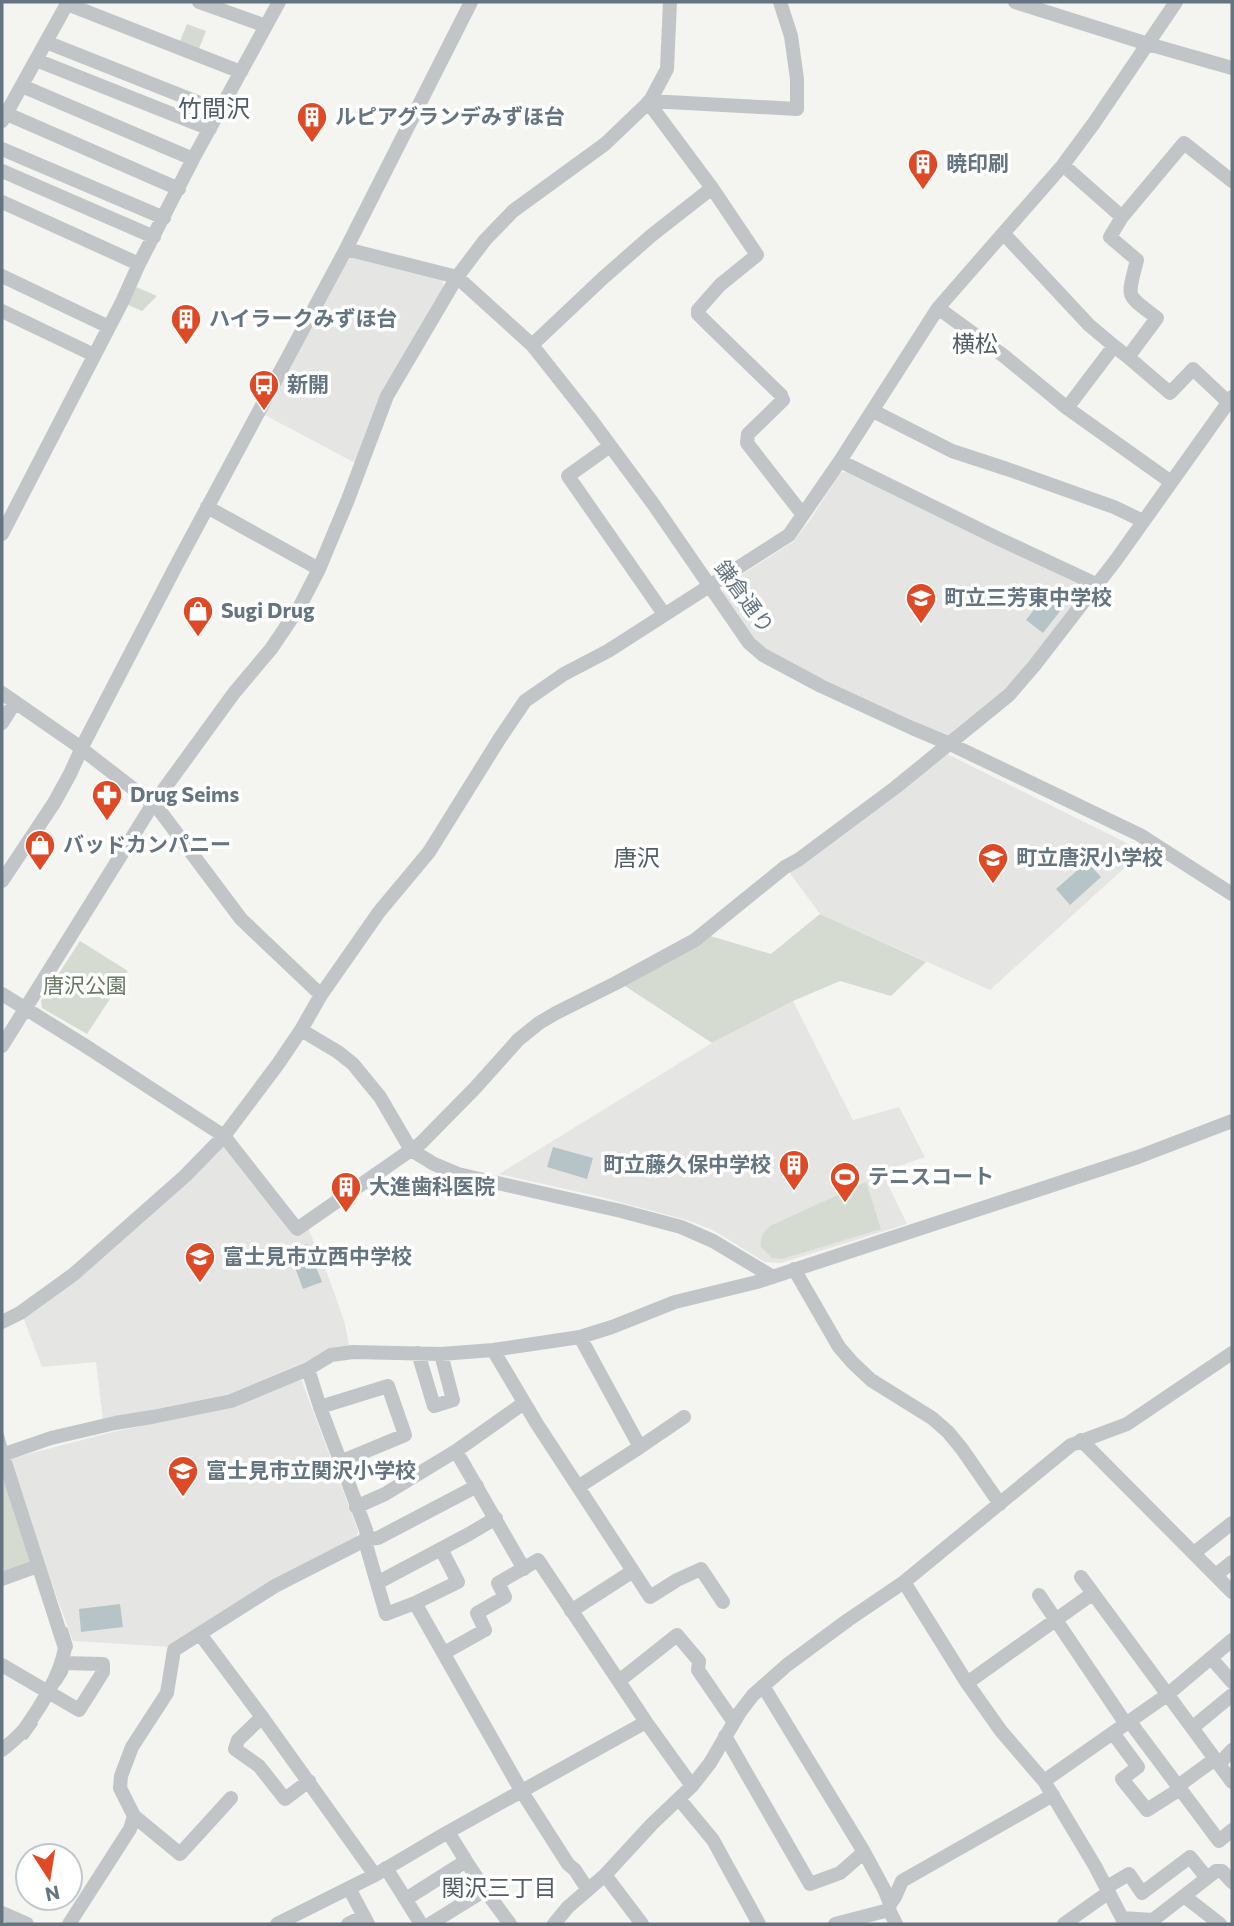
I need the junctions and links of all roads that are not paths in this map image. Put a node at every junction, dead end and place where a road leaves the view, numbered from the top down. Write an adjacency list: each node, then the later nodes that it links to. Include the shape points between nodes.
1 (199, 2): 9 (street)
2 (279, 2): 9 (street)
3 (471, 2): 32 (street)
4 (670, 2): 16 (street, via 667,69)
5 (779, 2): 16 (street, via 791,36 797,109)
6 (1015, 2): 11 (street)
7 (1176, 2): 11 (street)
8 (67, 3): 10 (street); 14 (street)
9 (266, 26): 14 (street)
10 (46, 42): 12 (street); 17 (street)
11 (1148, 44): 13 (street); 22 (street)
12 (36, 60): 15 (street); 19 (street)
13 (1232, 68)
14 (241, 72): 17 (street)
15 (22, 86): 18 (street); 21 (street)
16 (649, 102): 25 (street); 35 (street, via 605,144 513,211)
17 (220, 111): 19 (street)
18 (4, 118): 26 (street)
19 (210, 129): 21 (street)
20 (2, 149): 29 (street)
21 (193, 159): 26 (street)
22 (1063, 165): 28 (street); 30 (street)
23 (2, 171): 31 (street)
24 (1232, 181): 28 (street, via 1184,143)
25 (712, 188): 39 (street, via 652,235); 51 (street, via 757,255 720,285 698,314 782,395 783,400 748,434 747,443)
26 (179, 189): 29 (street)
27 (2, 202): 33 (street)
28 (1122, 217): 42 (street, via 1110,237 1137,260 1131,298 1157,318)
29 (164, 218): 31 (street)
30 (1004, 234): 36 (street); 40 (street)
31 (154, 237): 33 (street)
32 (346, 249): 35 (street, 鎌倉通り); 49 (street)
33 (139, 264): 38 (street)
34 (2, 275): 38 (street)
35 (457, 277): 39 (street, 鎌倉通り); 54 (street, via 387,396)
36 (938, 308): 44 (street); 45 (street)
37 (2, 311): 41 (street)
38 (110, 327): 41 (street)
39 (532, 345): 46 (street, 鎌倉通り)
40 (1114, 346): 42 (street); 44 (street)
41 (94, 355): 50 (street)
42 (1128, 356): 43 (street, via 1171,393 1193,369)
43 (1230, 400): 48 (street)
44 (1067, 408): 48 (street)
45 (873, 411): 47 (street); 52 (street, via 952,452 1114,506)
46 (610, 446): 56 (street, 鎌倉通り); 57 (street, via 568,476)
47 (840, 461): 51 (street); 55 (street)
48 (1171, 482): 52 (street)
49 (207, 507): 54 (street); 62 (street)
50 (7, 510): 53 (street)
51 (803, 515): 56 (street, via 789,535)
52 (1143, 521): 55 (street)
53 (2, 534)
54 (319, 569): 63 (street, via 271,649 233,693)
55 (1098, 585): 61 (street, via 1009,695)
56 (709, 586): 57 (street); 61 (street, 鎌倉通り, via 763,656)
57 (664, 614): 67 (street, via 525,701 429,852 379,912)
58 (2, 693): 59 (street)
59 (15, 702): 60 (street); 62 (street)
60 (2, 723)
61 (950, 744): 65 (street, 鎌倉通り, via 1140,835); 73 (street, via 695,940 539,1023)
62 (82, 750): 63 (street); 64 (street, via 54,803)
63 (153, 804): 67 (street, via 242,919); 68 (street)
64 (4, 873)
65 (1232, 894)
66 (2, 994): 68 (street)
67 (321, 995): 69 (street)
68 (24, 1008): 70 (street); 72 (street)
69 (302, 1030): 72 (street); 73 (street, via 353,1064 380,1097)
70 (2, 1046)
71 (1232, 1121): 74 (street, via 1143,1156)
72 (224, 1136): 73 (street, via 297,1229); 76 (street, via 74,1274)
73 (411, 1150): 75 (street, via 458,1174 681,1227)
74 (794, 1269): 75 (street); 93 (street, via 852,1362 948,1432)
75 (772, 1277): 77 (street, via 675,1302)
76 (2, 1322)
77 (580, 1337): 78 (street); 87 (street)
78 (493, 1350): 80 (street); 83 (street)
79 (418, 1353): 80 (street); 80 (street, via 434,1406 453,1400); 82 (street, via 331,1355)
80 (441, 1354)
81 (1231, 1355): 86 (street, via 1127,1424)
82 (308, 1369): 84 (street); 89 (street, via 231,1401 115,1423)
83 (524, 1403): 88 (street); 92 (street)
84 (320, 1407): 90 (street); 90 (street, via 388,1386 405,1435)
85 (684, 1417): 87 (street)
86 (1081, 1440): 93 (street); 99 (street)
87 (640, 1447): 92 (street)
88 (456, 1451): 91 (street); 94 (street)
89 (2, 1454): 101 (street)
90 (340, 1462): 94 (street)
91 (477, 1486): 95 (street); 97 (street)
92 (578, 1487): 103 (street)
93 (1000, 1504): 107 (street)
94 (356, 1507): 97 (street)
95 (496, 1518): 98 (street); 102 (street)
96 (1232, 1523): 99 (street)
97 (366, 1540): 108 (street); 116 (street, via 275,1586)
98 (440, 1549): 108 (street); 113 (street, via 458,1582)
99 (1194, 1553): 104 (street)
100 (1232, 1562): 104 (street)
101 (38, 1566): 106 (street); 120 (street)
102 (524, 1569): 114 (street, via 538,1560); 118 (street, via 498,1583 505,1597 477,1613 485,1630)
103 (633, 1571): 112 (street, via 650,1597 701,1569); 114 (street)
104 (1216, 1575): 109 (street)
105 (1081, 1577): 110 (street)
106 (2, 1578)
107 (904, 1581): 124 (street); 125 (street)
108 (377, 1583): 113 (street, via 386,1614)
109 (1232, 1592)
110 (1092, 1594): 115 (street); 127 (street)
111 (1039, 1595): 115 (street)
112 (723, 1602)
113 (415, 1603): 118 (street)
114 (571, 1611): 122 (street)
115 (1056, 1620): 124 (street); 132 (street)
116 (200, 1634): 129 (street); 148 (street, via 174,1650 167,1693 132,1748 121,1776 120,1788)
117 (1232, 1640): 119 (street)
118 (444, 1653): 144 (street)
119 (1211, 1658): 123 (street); 127 (street)
120 (67, 1663): 126 (street); 126 (street, via 103,1664 103,1672 79,1710)
121 (2, 1665): 126 (street)
122 (619, 1681): 130 (street, via 677,1635 699,1661 698,1670); 131 (street)
123 (1232, 1682)
124 (967, 1683): 140 (street)
125 (763, 1686): 130 (street); 151 (street)
126 (51, 1694): 136 (street)
127 (1167, 1695): 132 (street); 133 (street)
128 (1232, 1695): 133 (street)
129 (262, 1717): 139 (street); 139 (street, via 238,1740 235,1749 259,1766 285,1799)
130 (733, 1721): 135 (street)
131 (646, 1722): 142 (street); 144 (street)
132 (1128, 1723): 134 (street); 143 (street)
133 (1192, 1728): 138 (street)
134 (1113, 1733): 140 (street); 143 (street, via 1138,1768 1122,1779 1147,1810)
135 (725, 1736): 142 (street); 151 (street, via 810,1884 840,1873)
136 (2, 1750)
137 (1232, 1750): 138 (street)
138 (1217, 1761): 141 (street); 143 (street)
139 (309, 1781): 153 (street)
140 (1045, 1781): 145 (street)
141 (1232, 1782)
142 (692, 1786): 147 (street)
143 (1179, 1787): 149 (street, via 1219,1841)
144 (522, 1792): 150 (street); 160 (street)
145 (1053, 1795): 158 (street); 163 (street, via 902,1881)
146 (231, 1798): 148 (street, via 180,1854)
147 (679, 1799): 154 (street); 175 (street, via 713,1840)
148 (134, 1816): 168 (street)
149 (1232, 1830)
150 (448, 1832): 152 (street); 153 (street)
151 (864, 1852): 163 (street)
152 (466, 1861): 159 (street); 162 (street)
153 (380, 1871): 157 (street); 162 (street)
154 (605, 1875): 160 (street); 174 (street)
155 (1207, 1878): 156 (street, via 1222,1871); 158 (street, via 1190,1857 1142,1893 1129,1874); 161 (street)
156 (1232, 1882)
157 (349, 1888): 165 (street); 166 (street)
158 (1108, 1889): 161 (street, via 1122,1918 1153,1920); 178 (street)
159 (485, 1890): 171 (street); 172 (street)
160 (588, 1890): 173 (street)
161 (1184, 1896): 179 (street)
162 (406, 1899): 170 (street)
163 (890, 1907): 176 (street); 177 (street)
164 (2, 1913): 167 (street)
165 (366, 1920): 169 (street)
166 (287, 1922)
167 (27, 1924)
168 (69, 1924)
169 (348, 1924)
170 (421, 1924)
171 (429, 1924)
172 (510, 1924)
173 (554, 1924)
174 (642, 1924)
175 (759, 1924)
176 (835, 1924)
177 (896, 1924)
178 (1064, 1924)
179 (1220, 1924)

